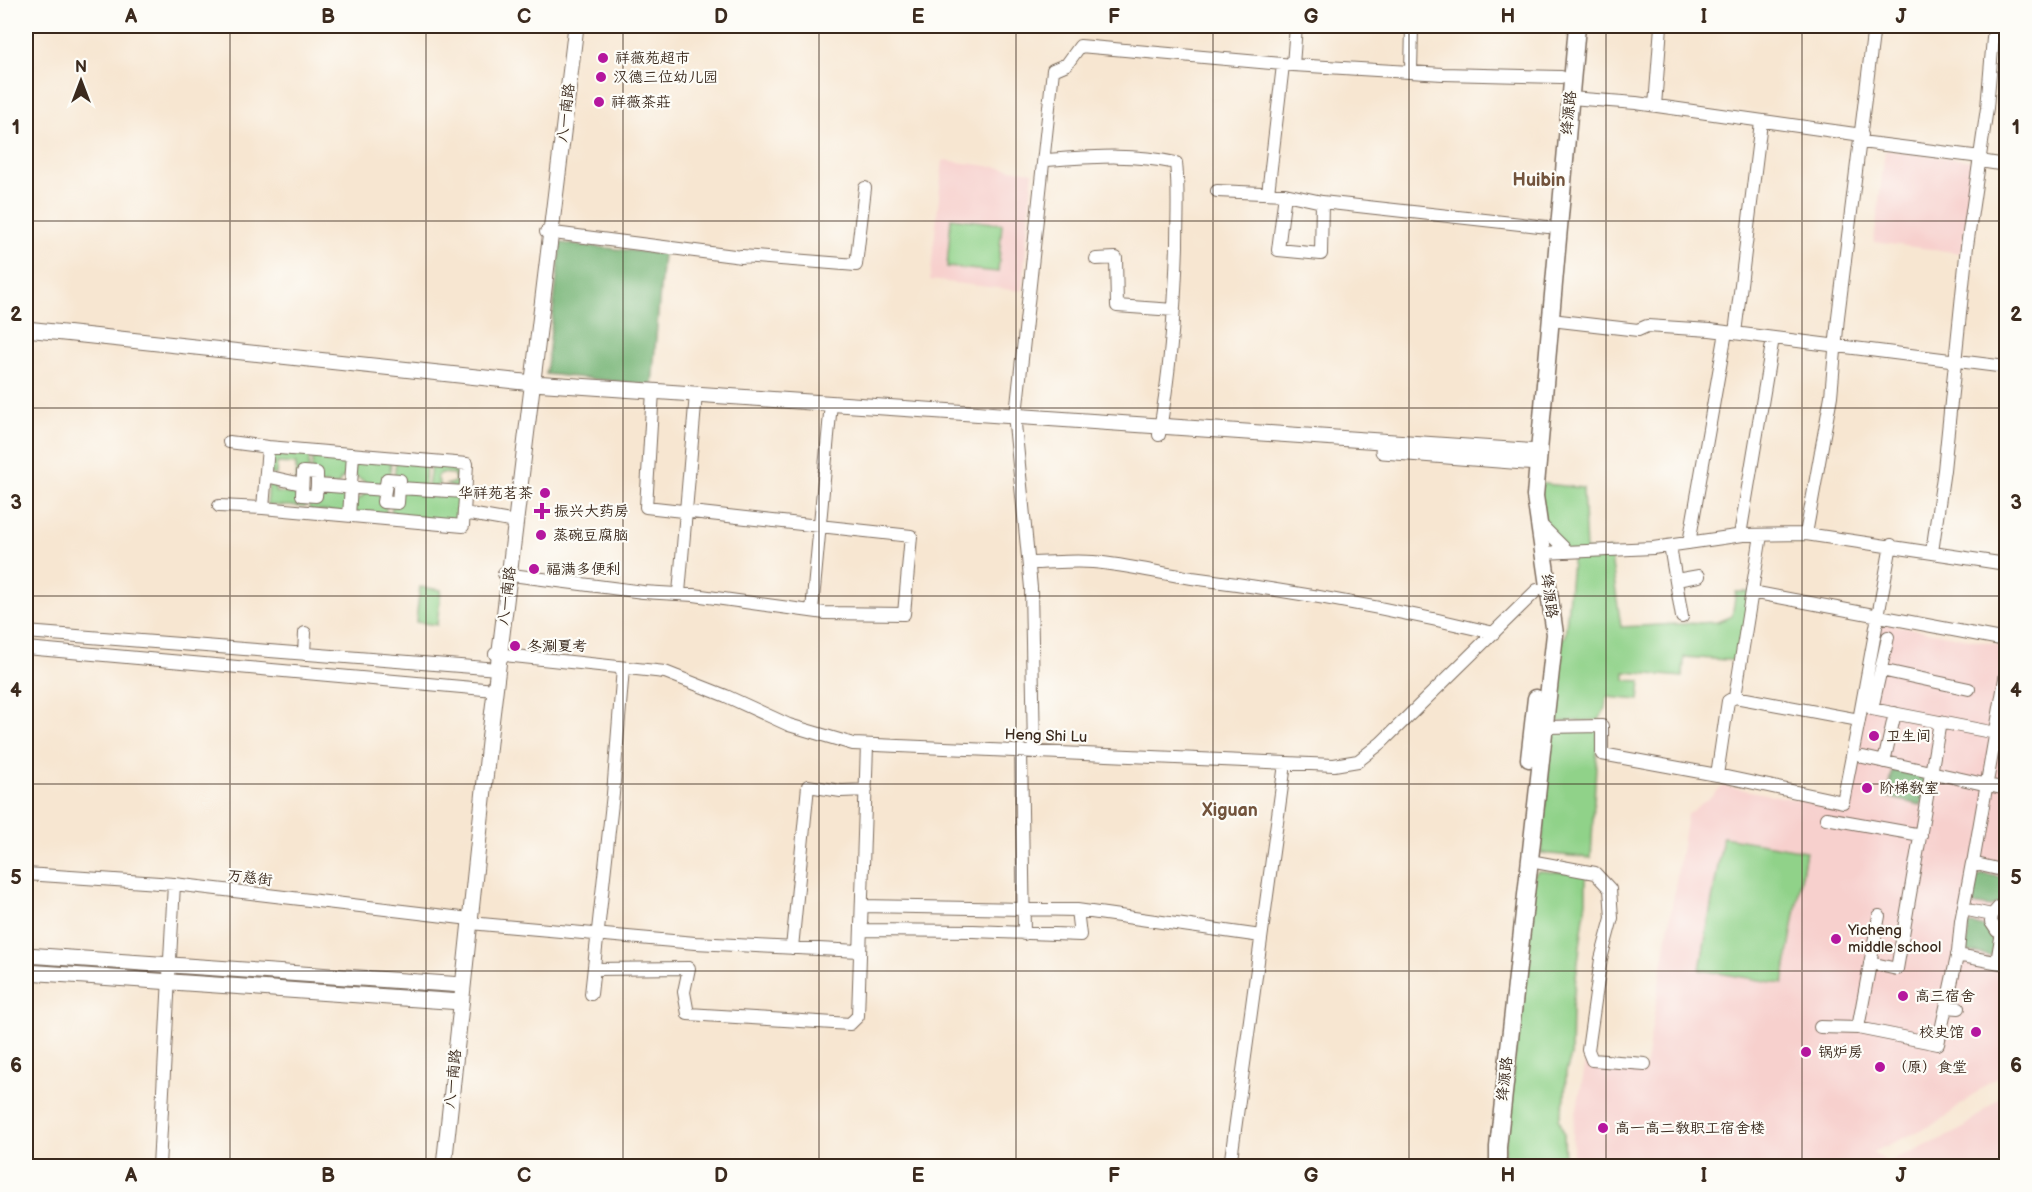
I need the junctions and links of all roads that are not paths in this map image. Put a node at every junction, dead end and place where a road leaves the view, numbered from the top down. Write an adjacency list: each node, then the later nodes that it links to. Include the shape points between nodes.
1 (571, 26): 26 (main road, 八一南路)
2 (576, 26): 26 (main road, 八一南路)
3 (1296, 26): 10 (street)
4 (1412, 26): 11 (street)
5 (1565, 26): 12 (highway, 绛源路)
6 (1577, 26): 13 (highway, 绛源路)
7 (1661, 26): 14 (street)
8 (1874, 26): 16 (street)
9 (1994, 26): 17 (street)
10 (1288, 65): 11 (street); 18 (street, via 1080,46 1067,64 1053,70); 22 (street)
11 (1411, 72): 12 (street)
12 (1561, 77): 25 (highway, 绛源路)
13 (1570, 98): 14 (street); 29 (highway, 绛源路)
14 (1655, 106): 15 (street)
15 (1761, 122): 16 (street); 31 (street)
16 (1861, 139): 17 (street); 34 (street)
17 (1981, 159): 19 (street); 35 (street, via 1966,246)
18 (1045, 160): 28 (street, via 1148,157 1176,163 1179,190); 41 (street)
19 (2007, 165)
20 (865, 188): 26 (street, via 856,265 742,257)
21 (1217, 191): 22 (street)
22 (1268, 193): 23 (street)
23 (1285, 194): 24 (street); 24 (street, via 1278,250 1321,255)
24 (1322, 202): 25 (street)
25 (1548, 226): 47 (highway, 绛源路)
26 (549, 233): 37 (main road, 八一南路)
27 (1096, 259): 28 (street, via 1116,258 1117,306)
28 (1174, 310): 42 (street)
29 (1551, 320): 31 (street, via 1638,330 1647,326); 47 (highway, 绛源路)
30 (26, 329): 37 (main road)
31 (1730, 333): 33 (street); 69 (street)
32 (26, 336): 37 (main road)
33 (1773, 338): 34 (street); 68 (street)
34 (1835, 345): 35 (street); 67 (street, via 1831,396)
35 (1956, 361): 36 (street); 73 (street)
36 (2007, 367)
37 (530, 386): 38 (main road); 63 (main road, 八一南路)
38 (653, 394): 39 (main road); 59 (street, via 646,507)
39 (696, 398): 40 (main road); 59 (street)
40 (830, 407): 41 (main road); 65 (street)
41 (1015, 420): 42 (main road); 75 (street)
42 (1160, 430): 47 (main road)
43 (229, 442): 44 (street)
44 (268, 447): 45 (street); 50 (street)
45 (311, 451): 46 (street); 49 (street)
46 (353, 454): 48 (street); 53 (street)
47 (1533, 457): 64 (highway, 绛源路); 80 (highway, 绛源路, via 1523,496)
48 (393, 458): 52 (street); 55 (street, via 467,464)
49 (310, 473): 51 (street, via 317,473); 54 (street, via 303,472)
50 (266, 476): 54 (street); 57 (street)
51 (317, 485): 53 (street); 54 (street, via 316,496)
52 (392, 486): 53 (street); 55 (street); 62 (street, via 398,503 390,503)
53 (351, 488): 61 (street)
54 (305, 489): 60 (street)
55 (465, 492): 58 (street)
56 (219, 506): 57 (street)
57 (263, 508): 60 (street)
58 (464, 510): 62 (street, via 463,526); 63 (street)
59 (686, 511): 65 (street); 82 (street)
60 (306, 512): 61 (street)
61 (348, 516): 62 (street)
62 (389, 519)
63 (513, 521): 77 (main road, 八一南路)
64 (1539, 523): 72 (street); 74 (highway, 绛源路)
65 (820, 526): 83 (street); 83 (street, via 911,536 910,554 904,614)
66 (1761, 534): 67 (street); 68 (street); 81 (street)
67 (1806, 534): 70 (street)
68 (1740, 535): 69 (street)
69 (1689, 543): 71 (street)
70 (1891, 545): 73 (street); 84 (street)
71 (1670, 546): 72 (street); 79 (street)
72 (1568, 552): 74 (street)
73 (1932, 552): 76 (street)
74 (1543, 553): 103 (highway, 绛源路, via 1555,634)
75 (1029, 564): 88 (street, via 1091,562 1147,569 1413,614); 106 (street, via 1032,634)
76 (2007, 564)
77 (507, 574): 82 (street); 93 (main road, 八一南路)
78 (1699, 576): 79 (street)
79 (1676, 580): 85 (street)
80 (1537, 590): 88 (street, Heng Shi Lu); 156 (highway, 绛源路, via 1543,634 1486,1147)
81 (1752, 592): 84 (street); 99 (street)
82 (679, 593): 83 (street)
83 (812, 611)
84 (1879, 616): 90 (street); 101 (street)
85 (1682, 617)
86 (26, 632): 92 (street, Heng Shi Lu)
87 (305, 633): 92 (street)
88 (1494, 633): 109 (street, Heng Shi Lu, via 1358,761 1334,765)
89 (1888, 637): 95 (street)
90 (2007, 640)
91 (26, 648): 97 (street)
92 (304, 654): 93 (street, Heng Shi Lu)
93 (497, 662): 94 (street, Heng Shi Lu); 97 (main road, 八一南路)
94 (623, 668): 105 (street, Heng Shi Lu, via 664,672 789,725); 133 (street)
95 (1881, 670): 98 (street); 100 (street, via 1872,709)
96 (2007, 673): 104 (street)
97 (493, 689): 129 (main road, 八一南路)
98 (1969, 689)
99 (1735, 697): 101 (street); 111 (street, via 1728,701)
100 (1895, 713): 102 (street); 108 (street)
101 (1859, 720): 111 (street, via 1844,802)
102 (1940, 722): 104 (street); 110 (street)
103 (1545, 727): 111 (street, via 1602,726 1602,754); 117 (highway, 绛源路)
104 (1996, 733): 112 (street)
105 (867, 745): 106 (street, Heng Shi Lu); 114 (street)
106 (1027, 750): 109 (street, Heng Shi Lu); 124 (street)
107 (1863, 757): 108 (street)
108 (1884, 762): 110 (street)
109 (1285, 764): 134 (street)
110 (1932, 772): 112 (street); 116 (street)
111 (1717, 775)
112 (1987, 784): 113 (street); 118 (street)
113 (2007, 789)
114 (866, 790): 122 (street); 135 (street, via 807,786)
115 (1826, 818): 116 (street)
116 (1921, 835): 139 (street, via 1897,969)
117 (1530, 861): 152 (street, via 1595,873 1610,889 1612,918 1601,959 1588,1050 1592,1060); 157 (highway, 绛源路)
118 (1973, 863): 119 (street); 125 (street)
119 (2007, 871)
120 (26, 874): 121 (street, 万慈街)
121 (174, 884): 129 (street, 万慈街); 141 (street)
122 (862, 906): 124 (street); 130 (street)
123 (2006, 906): 127 (street)
124 (1022, 909): 126 (street); 132 (street)
125 (1963, 909): 127 (street); 138 (street)
126 (1077, 910): 132 (street, via 1080,935); 134 (street)
127 (1992, 915): 131 (street, via 1991,922 1997,931)
128 (1879, 916): 139 (street)
129 (468, 920): 133 (street, 万慈街); 145 (main road, 八一南路)
130 (861, 930): 132 (street); 136 (street)
131 (2004, 932): 140 (street)
132 (1024, 934)
133 (598, 936): 135 (street, 万慈街); 142 (street)
134 (1261, 936): 155 (street)
135 (792, 948): 136 (street, 万慈街)
136 (860, 951): 142 (street, via 858,1016 850,1024 688,1014 684,992 689,968)
137 (26, 954): 141 (main road)
138 (1957, 955): 140 (street); 148 (street)
139 (1870, 963): 151 (street)
140 (2002, 963)
141 (169, 964): 144 (street); 145 (main road)
142 (594, 969): 146 (street)
143 (26, 972): 144 (main road)
144 (168, 982): 147 (main road); 153 (street)
145 (461, 984): 147 (main road, 八一南路)
146 (591, 994)
147 (459, 1002): 154 (main road, 八一南路)
148 (1946, 1006): 149 (street); 151 (street, via 1938,1044)
149 (1959, 1008)
150 (1820, 1027): 151 (street)
151 (1858, 1028)
152 (1646, 1064)
153 (159, 1167)
154 (441, 1167)
155 (1230, 1167)
156 (1487, 1167)
157 (1498, 1167)

